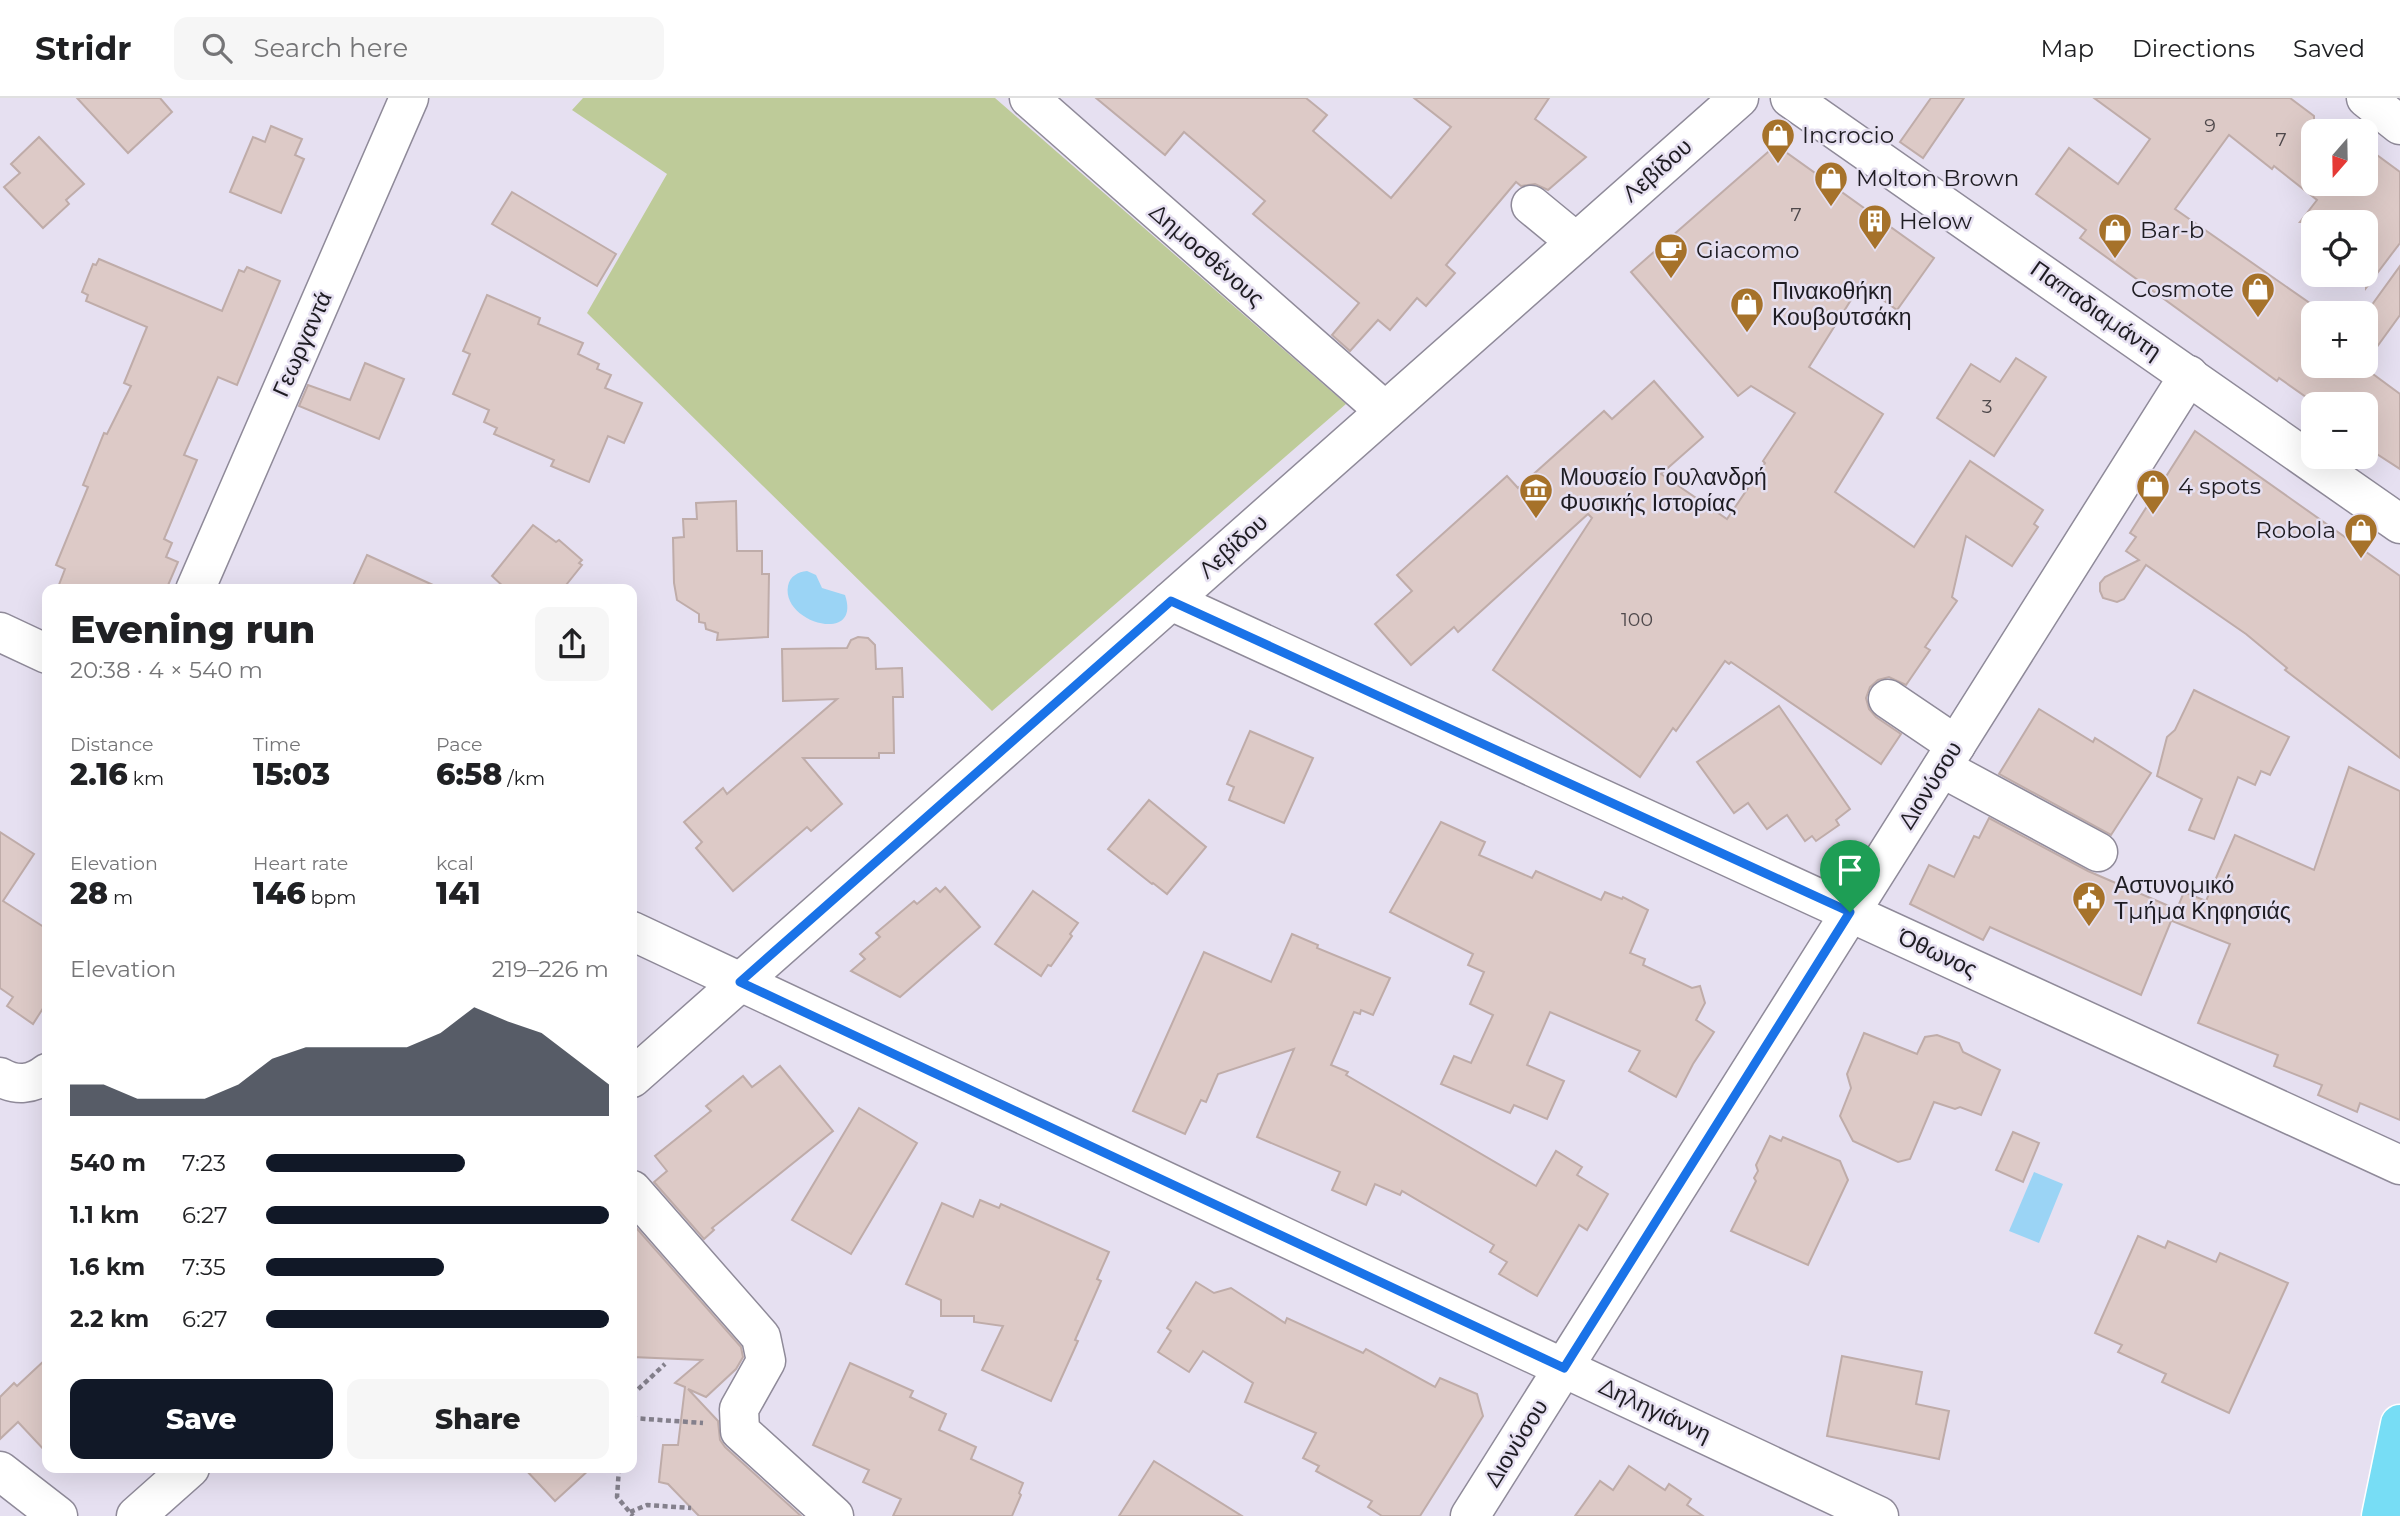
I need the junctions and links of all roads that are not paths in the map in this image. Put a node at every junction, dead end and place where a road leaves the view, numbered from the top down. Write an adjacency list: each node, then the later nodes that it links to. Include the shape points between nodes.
1 (409, 98): 12 (street, Γεωργαντά)
2 (1029, 98): 10 (street, Δημοσθένους)
3 (1739, 98): 8 (street, Λεβίδου)
4 (1790, 98): 9 (street, Παπαδιαμάντη)
5 (2366, 98): 6 (street)
6 (2400, 125)
7 (1531, 205): 8 (street)
8 (1576, 242): 10 (street, Λεβίδου)
9 (2189, 375): 11 (street, Παπαδιαμάντη); 17 (street, Διονύσου)
10 (1385, 411): 13 (street, Λεβίδου)
11 (2400, 524)
12 (198, 584)
13 (1171, 601): 19 (street, Όθωνος); 21 (street, Λεβίδου)
14 (0, 632): 15 (street)
15 (42, 652)
16 (1888, 699): 17 (street)
17 (1949, 756): 18 (street); 19 (street, Διονύσου)
18 (2098, 852)
19 (1850, 912): 25 (street, Όθωνος); 27 (street, Διονύσου)
20 (637, 933): 21 (street, Δηληγιάννη)
21 (740, 982): 22 (street, Λεβίδου); 27 (street, Δηληγιάννη)
22 (637, 1074)
23 (42, 1075): 24 (street, via 26,1083)
24 (0, 1077)
25 (2400, 1165)
26 (637, 1197): 33 (street, via 761,1338 766,1361 739,1409 740,1431)
27 (1564, 1368): 34 (street, Διονύσου); 35 (street, Δηληγιάννη)
28 (2400, 1424): 36 (main road)
29 (0, 1471): 31 (street)
30 (184, 1473): 32 (street)
31 (58, 1516)
32 (136, 1516)
33 (834, 1516)
34 (1471, 1516)
35 (1879, 1516)
36 (2381, 1516)

